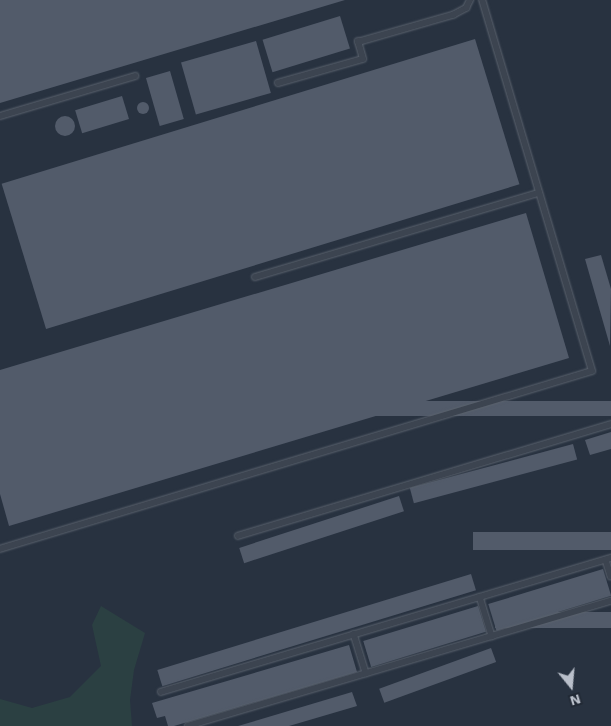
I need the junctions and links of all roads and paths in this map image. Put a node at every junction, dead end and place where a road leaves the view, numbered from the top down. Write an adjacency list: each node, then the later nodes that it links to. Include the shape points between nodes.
1 (470, 0): 4 (lane, via 466,8 453,15 358,42 363,59)
2 (482, 0): 6 (lane)
3 (135, 76): 5 (lane)
4 (278, 84)
5 (0, 116)
6 (539, 193): 7 (lane); 10 (lane, via 592,371)
7 (254, 277)
8 (611, 424): 9 (lane)
9 (238, 536)
10 (0, 549)
11 (609, 559): 12 (lane); 13 (lane)
12 (611, 576)
13 (480, 597): 15 (lane); 16 (lane)
14 (611, 601): 16 (lane)
15 (354, 634): 17 (lane); 18 (lane)
16 (492, 636): 17 (lane)
17 (366, 673): 19 (lane)
18 (162, 692)
19 (188, 726)

